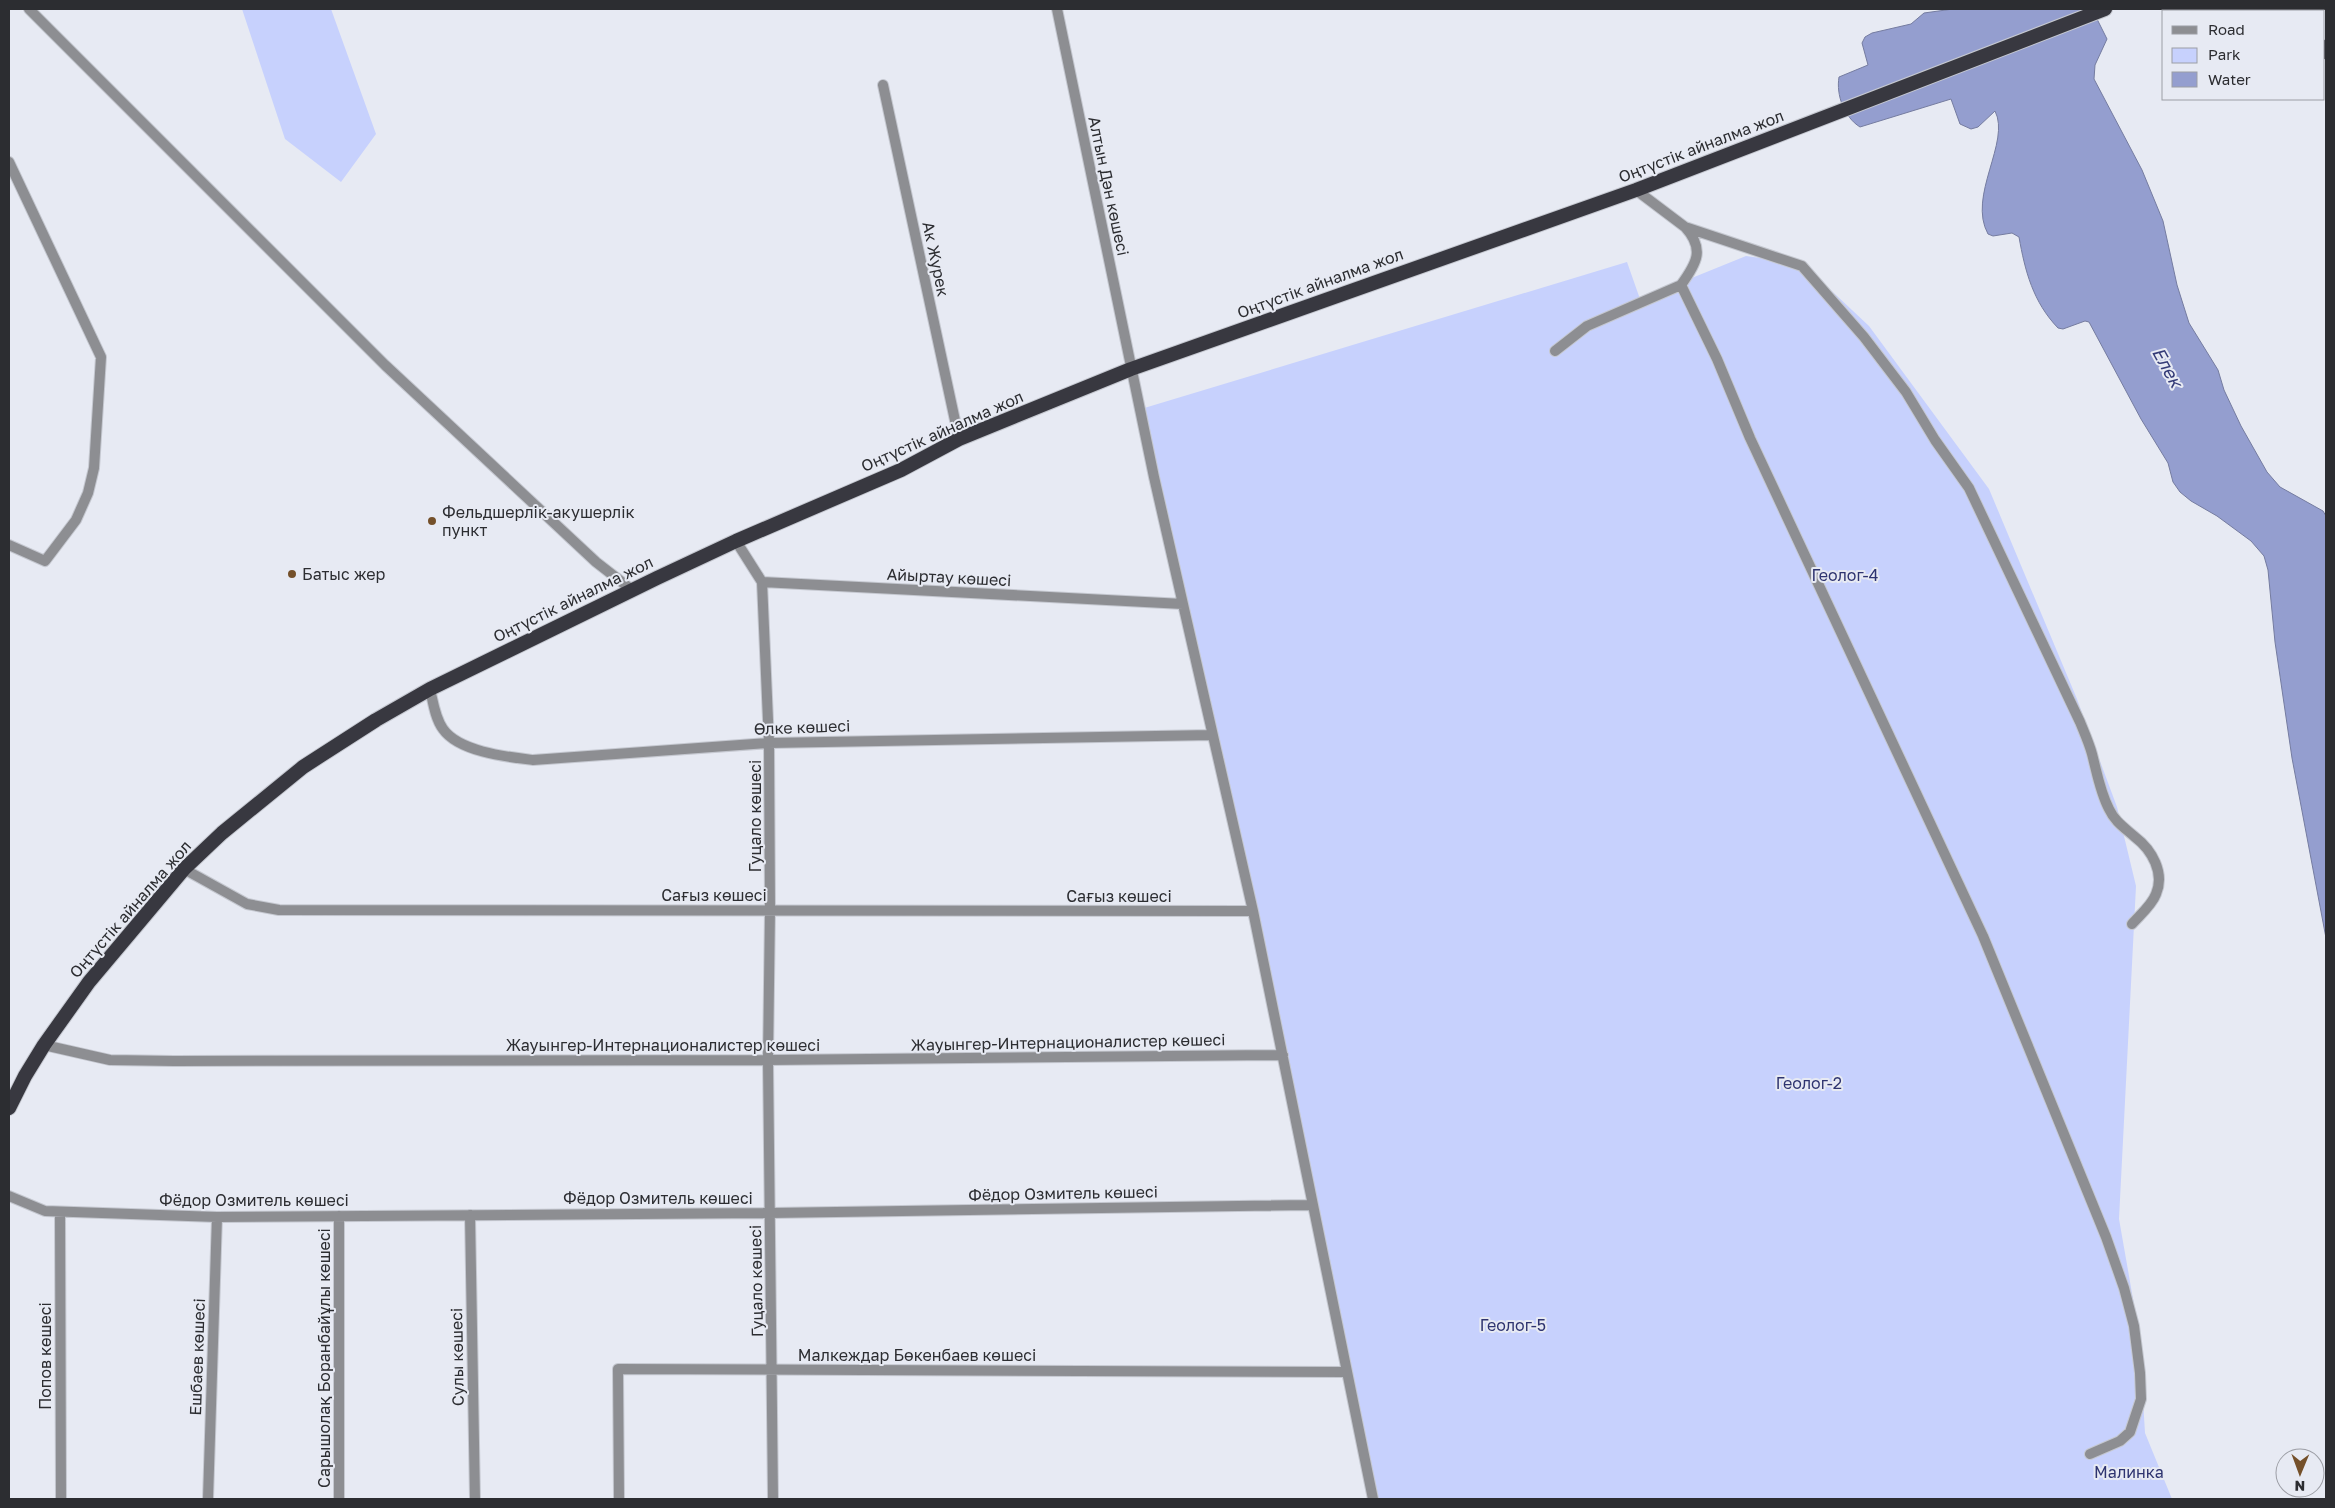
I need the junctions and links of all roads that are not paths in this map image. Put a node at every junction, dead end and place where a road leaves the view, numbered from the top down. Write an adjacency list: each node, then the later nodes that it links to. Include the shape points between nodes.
1 (28, 9): 15 (street, via 385,365 596,562)
2 (1057, 9): 10 (street, Алтын Дән көшесі)
3 (2105, 9): 6 (highway, Оңтүстік айналма жол)
4 (883, 85): 11 (street, Ак Журек)
5 (9, 162): 13 (street, via 101,357 94,468 88,493 76,520 45,561)
6 (1636, 190): 7 (street); 10 (highway, Оңтүстік айналма жол)
7 (1685, 226): 8 (street, via 1695,239 1697,253 1691,271); 23 (street, via 1802,266 1864,337 1906,392 1969,488 2080,722 2092,753 2101,793 2110,812 2151,852 2156,865 2156,894)
8 (1681, 285): 9 (street, via 1587,326); 37 (street, via 1983,936 2106,1236 2134,1326 2141,1399 2130,1432 2120,1441)
9 (1555, 351)
10 (1131, 369): 11 (highway, Оңтүстік айналма жол); 16 (street, Алтын Дән көшесі)
11 (959, 439): 12 (highway, Оңтүстік айналма жол, via 902,470)
12 (736, 541): 14 (street); 15 (highway, Оңтүстік айналма жол)
13 (9, 545)
14 (762, 582): 16 (street, Айыртау көшесі); 19 (street, Гуцало көшесі)
15 (632, 590): 17 (highway, Оңтүстік айналма жол)
16 (1183, 604): 18 (street, Алтын Дән көшесі)
17 (430, 689): 19 (street, Өлке көшесі, via 444,730 469,746 506,757 533,760); 20 (highway, Оңтүстік айналма жол, via 303,767 222,833)
18 (1212, 735): 19 (street, Өлке көшесі); 22 (street, Алтын Дән көшесі)
19 (769, 743): 21 (street, Гуцало көшесі)
20 (184, 869): 21 (street, Сағыз көшесі, via 247,904 279,910); 24 (highway, Оңтүстік айналма жол, via 89,982)
21 (770, 910): 22 (street, Сағыз көшесі); 26 (street, Гуцало көшесі)
22 (1253, 911): 25 (street, Алтын Дән көшесі)
23 (2132, 924)
24 (44, 1045): 26 (street, Жауынгер-Интернационалистер көшесі, via 119,1060); 27 (highway, Оңтүстік айналма жол)
25 (1283, 1055): 26 (street, Жауынгер-Интернационалистер көшесі); 29 (street, Алтын Дән көшесі)
26 (768, 1060): 31 (street, Гуцало көшесі)
27 (9, 1108)
28 (9, 1196): 30 (street, Фёдор Озмитель көшесі, via 45,1211)
29 (1311, 1205): 31 (street, Фёдор Озмитель көшесі); 36 (street, Алтын Дән көшесі)
30 (60, 1212): 33 (street, Фёдор Озмитель көшесі); 38 (street, Попов көшесі)
31 (770, 1213): 32 (street, Фёдор Озмитель көшесі); 35 (street, Гуцало көшесі)
32 (470, 1215): 34 (street, Фёдор Озмитель көшесі); 41 (street, Сулы көшесі)
33 (217, 1216): 34 (street, Фёдор Озмитель көшесі); 39 (street, Ешбаев көшесі)
34 (339, 1216): 40 (street, Сарышолақ Боранбайұлы көшесі)
35 (772, 1369): 36 (street, Малкеждар Бөкенбаев көшесі); 42 (street, Малкеждар Бөкенбаев көшесі, via 618,1369); 43 (street, Гуцало көшесі)
36 (1346, 1372): 44 (street, Алтын Дән көшесі)
37 (2090, 1454)
38 (61, 1499)
39 (208, 1499)
40 (339, 1499)
41 (475, 1499)
42 (619, 1499)
43 (773, 1499)
44 (1373, 1499)

